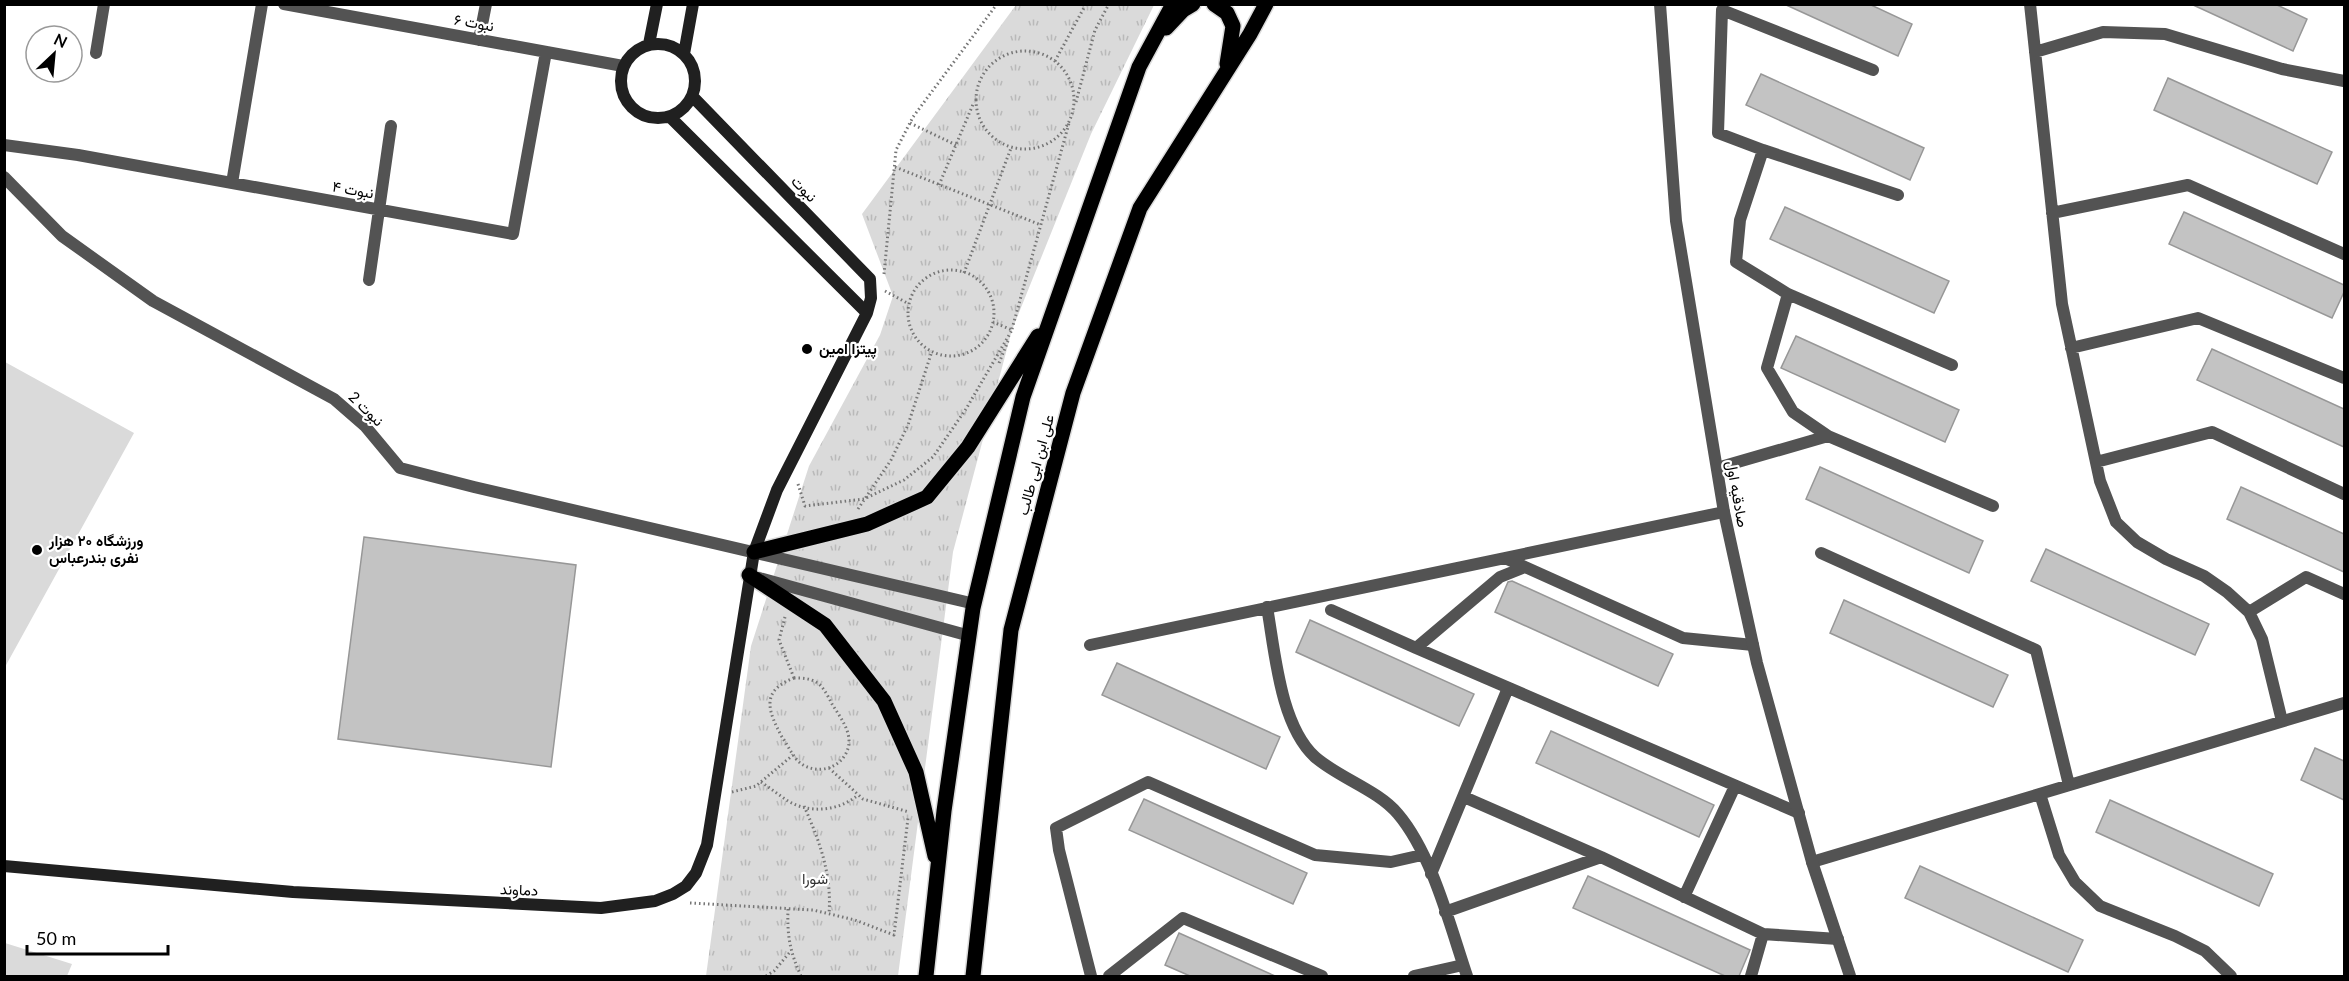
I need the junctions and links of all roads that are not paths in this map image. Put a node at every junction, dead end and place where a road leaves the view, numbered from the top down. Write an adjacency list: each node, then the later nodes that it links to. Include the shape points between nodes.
1 (104, 4): 20 (street)
2 (262, 4): 32 (street)
3 (284, 4): 14 (street, نبوت ۶)
4 (486, 4): 15 (street)
5 (657, 4): 16 (main road)
6 (693, 4): 21 (main road)
7 (1173, 4): 17 (main road, علی ابن ابی طالب)
8 (1193, 4): 17 (main road)
9 (1214, 4): 24 (main road, via 1227,13 1233,26)
10 (1266, 4): 24 (main road, علی ابن ابی طالب)
11 (1660, 4): 46 (street, صادقیه اول, via 1676,221)
12 (2030, 4): 19 (street)
13 (1722, 7): 23 (street); 30 (street, via 1718,133)
14 (338, 9): 15 (street, نبوت ۶)
15 (479, 40): 18 (street, نبوت ۶)
16 (649, 44): 21 (main road, via 665,44); 22 (main road, via 634,51)
17 (1150, 47): 40 (main road, علی ابن ابی طالب)
18 (546, 52): 22 (street, نبوت ۶); 34 (street, نبوت ۴, via 513,234)
19 (2034, 52): 25 (street, via 2103,32 2165,34 2282,69); 35 (street)
20 (96, 53)
21 (684, 54): 26 (main road, via 695,73)
22 (623, 66): 27 (main road, via 622,93 629,105 641,115 655,119)
23 (1873, 70)
24 (1222, 78): 84 (main road, علی ابن ابی طالب, via 1140,208 1073,393 1011,630)
25 (2344, 81)
26 (692, 96): 27 (main road, via 682,110); 39 (main road, نبوت, via 870,279)
27 (670, 117): 39 (main road)
28 (391, 126): 34 (street)
29 (4, 145): 32 (street, نبوت ۴, via 78,154)
30 (1763, 150): 33 (street); 38 (street, via 1740,220 1736,262)
31 (4, 177): 50 (street, نبوت 2, via 62,236 153,301 334,399 364,426 400,468)
32 (232, 183): 34 (street, نبوت ۴)
33 (1898, 195)
34 (378, 210): 37 (street)
35 (2052, 213): 36 (street, via 2187,185); 41 (street)
36 (2344, 254)
37 (369, 280)
38 (1788, 294): 42 (street); 44 (street, via 1767,368 1793,412)
39 (867, 313): 50 (main road, via 777,490)
40 (1052, 313): 50 (main road, via 968,447 927,497 867,524); 56 (main road, علی ابن ابی طالب, via 1023,397)
41 (2071, 348): 43 (street, via 2198,318); 45 (street)
42 (1952, 365)
43 (2344, 378)
44 (1828, 436): 46 (street); 48 (street)
45 (2096, 462): 47 (street, via 2212,432); 59 (street, via 2116,522 2137,542 2204,576)
46 (1717, 468): 49 (street, صادقیه اول)
47 (2344, 494)
48 (1993, 506)
49 (1724, 512): 52 (street); 62 (street, صادقیه اول)
50 (754, 552): 54 (main road, دماوند); 56 (street, نبوت 2)
51 (1821, 553): 67 (street, via 2036,650)
52 (1505, 558): 53 (street); 57 (street)
53 (1525, 567): 62 (street, via 1683,638); 63 (street, via 1500,577)
54 (749, 575): 60 (street); 75 (main road, دماوند, via 707,845 696,873 673,894 655,901 601,908 294,892); 76 (main road, via 825,625 884,701 916,772)
55 (2344, 594): 59 (street, via 2306,577)
56 (975, 604): 60 (main road, علی ابن ابی طالب)
57 (1267, 607): 61 (street); 72 (street, via 1283,693 1304,742 1315,756 1396,812 1412,832)
58 (1331, 610): 63 (street)
59 (2249, 612): 66 (street, via 2262,639)
60 (970, 636): 76 (main road, علی ابن ابی طالب)
61 (1090, 645)
62 (1753, 645): 71 (street, صادقیه اول)
63 (1416, 648): 64 (street)
64 (1508, 688): 68 (street); 70 (street)
65 (2344, 703): 66 (street)
66 (2282, 721): 67 (street)
67 (2069, 785): 69 (street)
68 (1735, 786): 71 (street); 78 (street)
69 (2040, 794): 74 (street); 91 (street, via 2059,855 2075,882 2100,906 2205,951)
70 (1464, 797): 73 (street); 77 (street)
71 (1798, 813): 74 (street, صادقیه اول)
72 (1422, 855): 77 (street); 85 (street, via 1391,862 1315,855 1148,782 1056,828)
73 (1601, 857): 78 (street); 79 (street)
74 (1812, 862): 81 (street, صادقیه اول)
75 (4, 866)
76 (938, 869): 83 (main road, علی ابن ابی طالب)
77 (1431, 874): 79 (street)
78 (1684, 897): 80 (street)
79 (1444, 912): 82 (street)
80 (1763, 934): 81 (street); 89 (street)
81 (1838, 939): 90 (street, صادقیه اول)
82 (1465, 971): 88 (street)
83 (926, 976)
84 (973, 976)
85 (1091, 976)
86 (1109, 976): 87 (street, via 1183,918)
87 (1322, 976)
88 (1414, 976)
89 (1751, 976)
90 (1850, 976)
91 (2231, 976)

